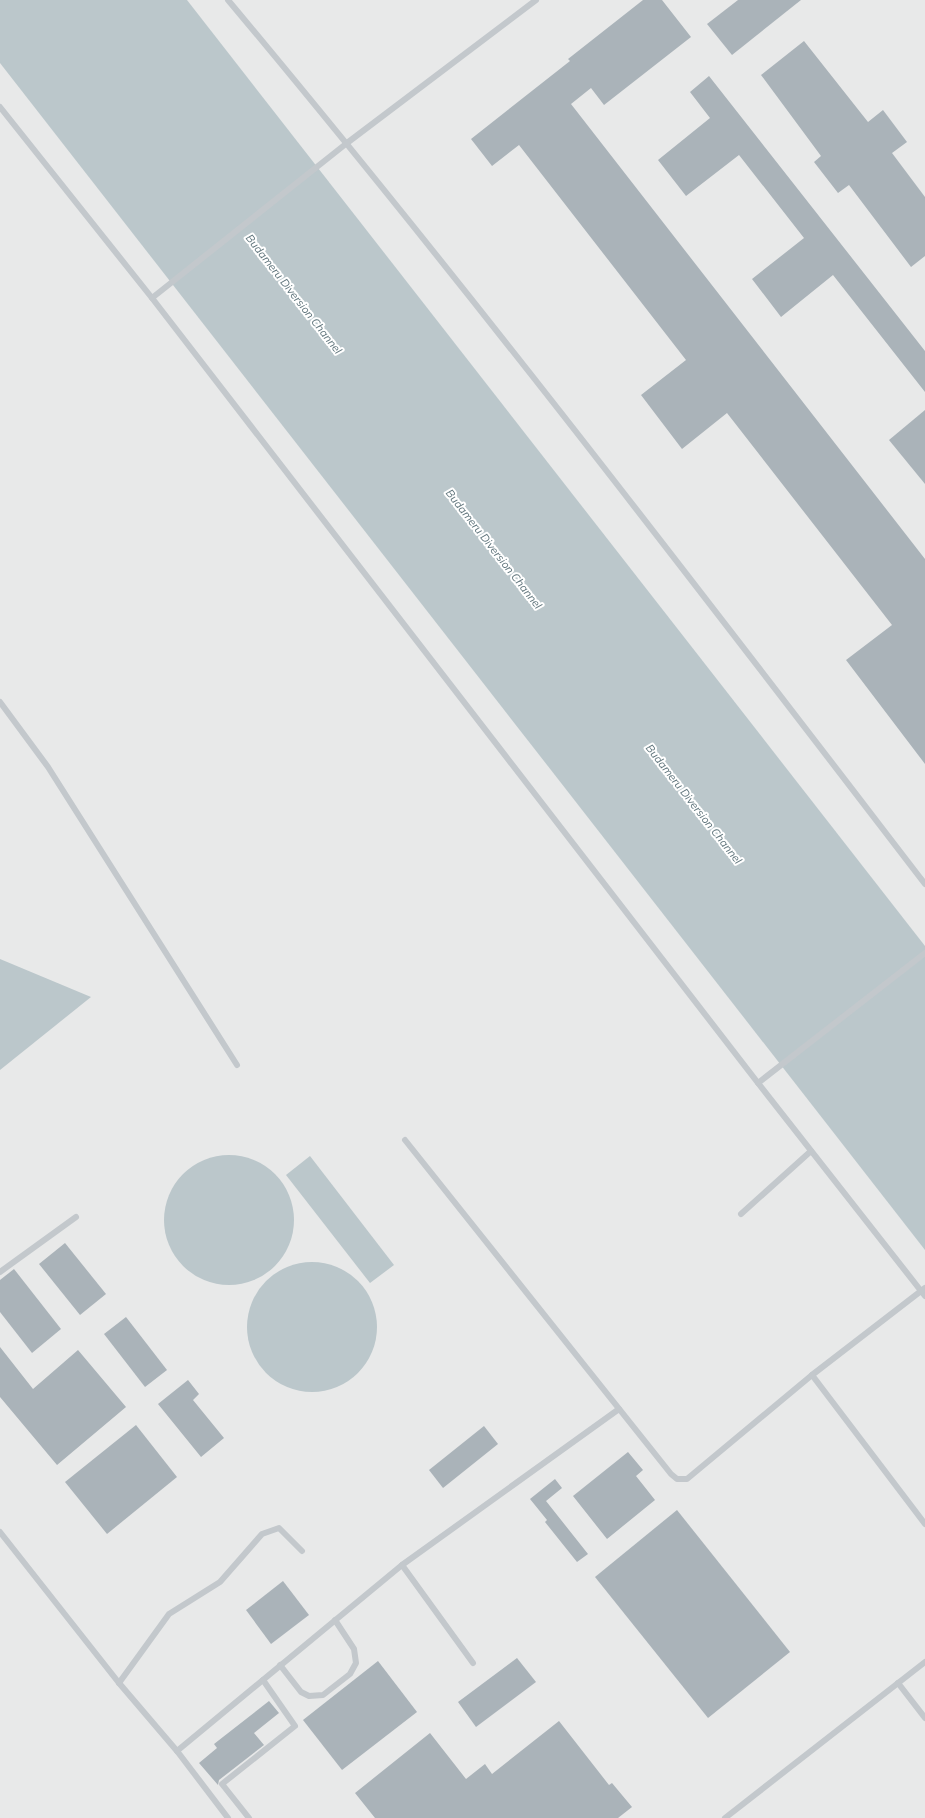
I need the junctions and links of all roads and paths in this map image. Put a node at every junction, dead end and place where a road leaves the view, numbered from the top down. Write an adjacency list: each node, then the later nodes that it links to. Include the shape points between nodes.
1 (228, 0): 4 (lane)
2 (536, 0): 4 (lane)
3 (0, 107): 5 (lane)
4 (347, 143): 5 (lane); 7 (lane, via 649,525)
5 (152, 298): 10 (lane)
6 (0, 702): 9 (lane, via 48,767)
7 (925, 884)
8 (925, 953): 10 (lane)
9 (237, 1065)
10 (758, 1083): 12 (lane)
11 (405, 1140): 18 (lane)
12 (811, 1151): 13 (lane); 16 (lane)
13 (740, 1214)
14 (76, 1217): 15 (lane)
15 (0, 1272)
16 (924, 1292): 17 (lane)
17 (812, 1375): 18 (lane, via 687,1479 677,1479 670,1474); 19 (lane)
18 (619, 1408): 22 (lane)
19 (925, 1524)
20 (0, 1532): 28 (lane)
21 (302, 1551): 28 (lane, via 279,1528 262,1534 220,1582 169,1614)
22 (402, 1565): 23 (lane); 25 (lane)
23 (335, 1620): 26 (lane); 26 (lane, via 354,1650 356,1663 350,1674 323,1695 309,1696 301,1692)
24 (925, 1662): 29 (lane)
25 (473, 1663)
26 (280, 1666): 27 (lane)
27 (263, 1680): 31 (lane); 33 (lane, via 295,1726 222,1784)
28 (119, 1683): 31 (lane)
29 (898, 1683): 30 (lane); 34 (lane)
30 (925, 1718)
31 (177, 1751): 32 (lane)
32 (228, 1818)
33 (249, 1818)
34 (725, 1818)

